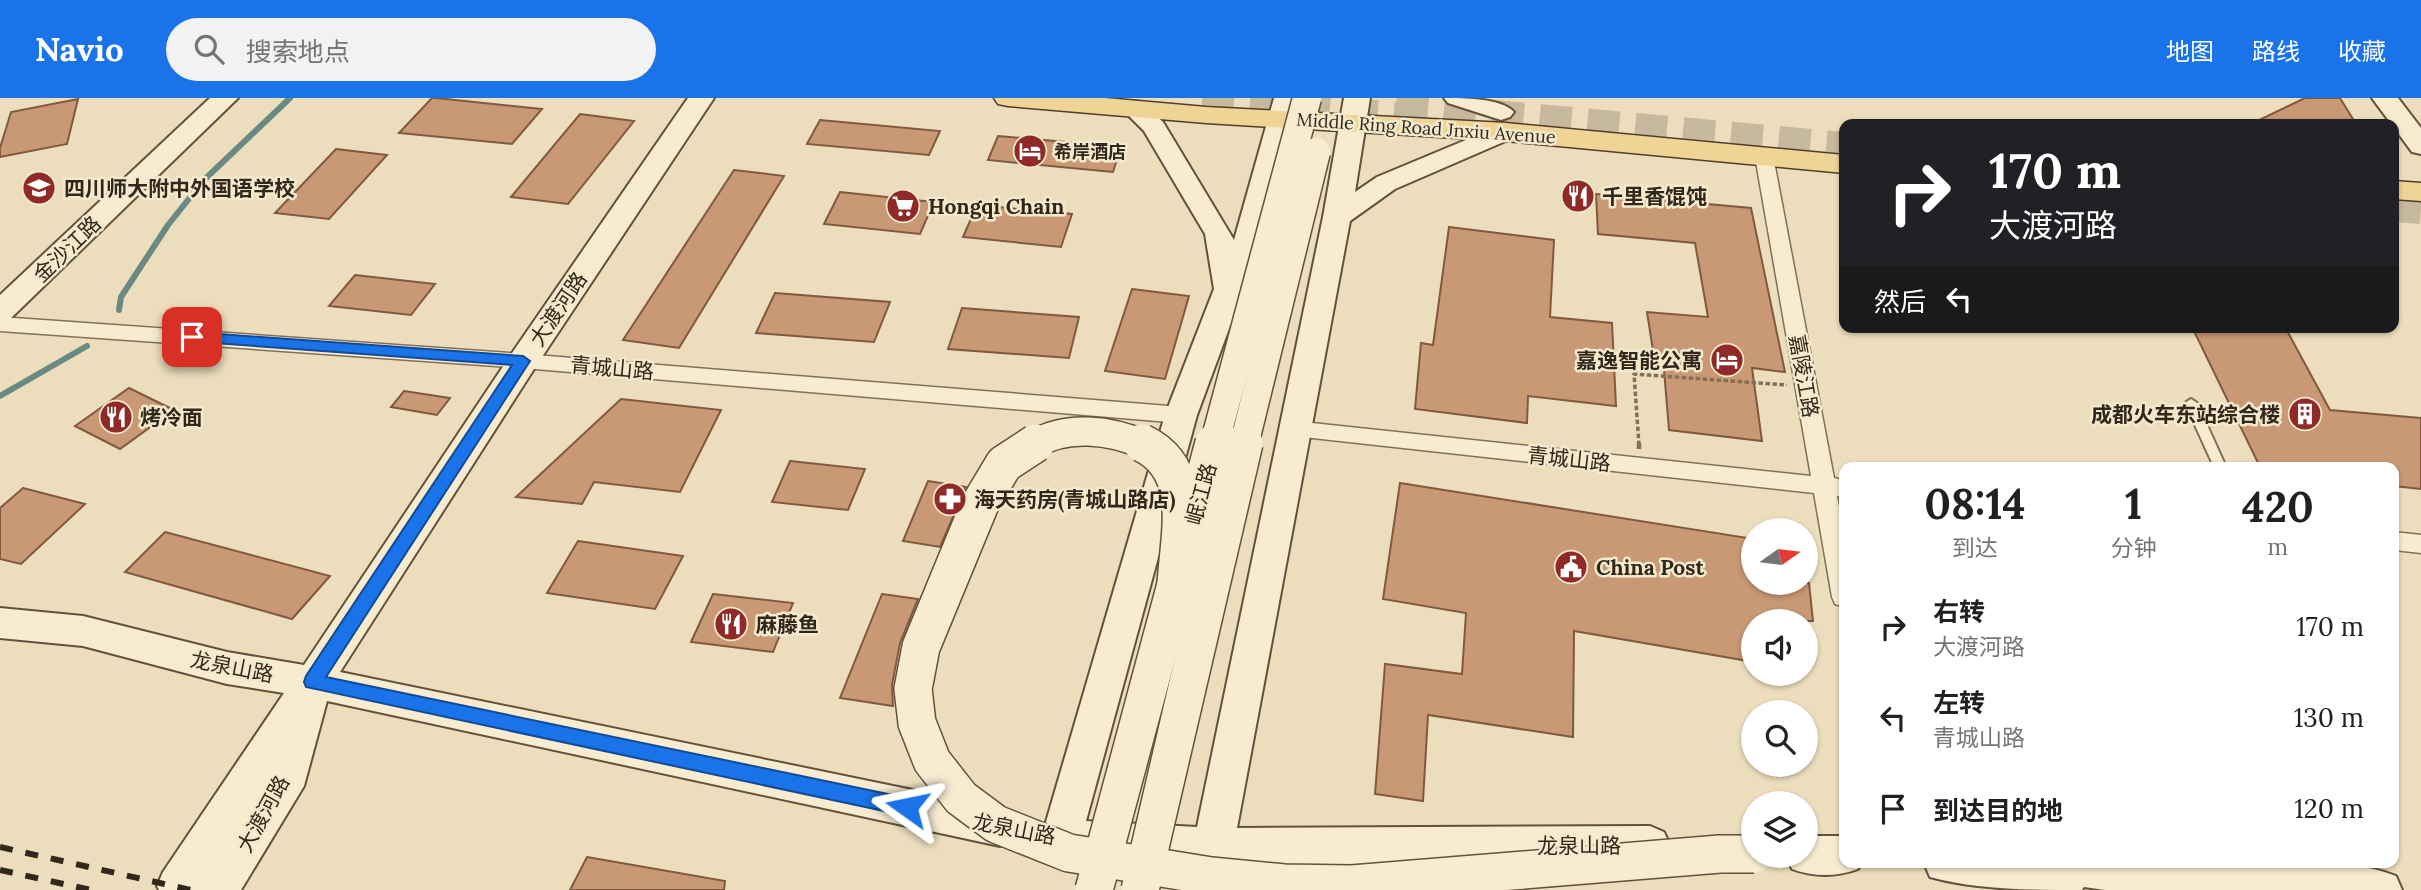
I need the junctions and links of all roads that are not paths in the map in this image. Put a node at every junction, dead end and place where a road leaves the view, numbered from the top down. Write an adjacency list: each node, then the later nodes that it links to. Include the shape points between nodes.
1 (204, 98): 23 (street, 金沙江路)
2 (225, 98): 25 (street, 金沙江路)
3 (701, 98): 27 (street, 大渡河路)
4 (1008, 98): 12 (main road, Middle Ring Road Jnxiu Avenue)
5 (1168, 98): 9 (main road)
6 (1329, 98): 53 (street, 岷江路, bridge)
7 (1457, 98): 13 (street)
8 (2385, 98): 15 (street)
9 (1202, 101)
10 (1292, 105): 11 (main road, Middle Ring Road Jnxiu Avenue); 12 (main road, Middle Ring Road Jnxiu Avenue); 24 (street, 岷江路); 36 (street, 岷江路, bridge)
11 (1361, 106): 13 (main road, Middle Ring Road Jnxiu Avenue); 22 (street)
12 (1135, 109): 24 (street, via 1154,127 1219,234)
13 (1503, 122): 14 (main road, Middle Ring Road Jnxiu Avenue); 16 (main road, Middle Ring Road Jnxiu Avenue); 22 (street, via 1386,183)
14 (1839, 142)
15 (2421, 146)
16 (1764, 156): 17 (main road, Middle Ring Road Jnxiu Avenue); 32 (street, 嘉陵江路, via 1805,387)
17 (1839, 164)
18 (2399, 190): 19 (main road)
19 (2421, 192)
20 (2399, 212): 21 (main road)
21 (2421, 214)
22 (1337, 217): 30 (street)
23 (0, 288)
24 (1230, 293): 29 (street, 岷江路)
25 (0, 312)
26 (0, 324): 27 (street, 青城山路)
27 (523, 361): 29 (street, 青城山路); 38 (street, 大渡河路)
28 (2191, 403): 31 (lane)
29 (1181, 415): 39 (street, 岷江路)
30 (1293, 429): 32 (street, 青城山路); 43 (street)
31 (2219, 462)
32 (1834, 487): 33 (street, 嘉陵江路)
33 (1839, 542)
34 (2399, 542): 35 (street)
35 (2421, 544)
36 (1176, 584): 44 (street, bridge, via 1181,496 1176,475 1156,450 1099,431 1072,432 1041,440 1004,464 979,504 921,648 914,689 917,723 932,761 961,797 996,824 1069,852 1284,883 1352,884); 52 (street, 岷江路, bridge)
37 (0, 623): 38 (street, 龙泉山路, via 83,631 227,668)
38 (313, 682): 39 (street, 龙泉山路); 50 (street); 51 (street, 大渡河路, via 284,786)
39 (1061, 839): 43 (street, 龙泉山路)
40 (1741, 844): 43 (street, 龙泉山路)
41 (1818, 844): 42 (street)
42 (1839, 844)
43 (1213, 848)
44 (1741, 854)
45 (1818, 855): 46 (street)
46 (1839, 855)
47 (1983, 868): 54 (street)
48 (2085, 868): 49 (street, via 2211,883)
49 (2275, 884): 55 (street)
50 (178, 886)
51 (219, 888)
52 (1094, 890)
53 (1140, 890)
54 (2156, 890)
55 (2381, 890)

